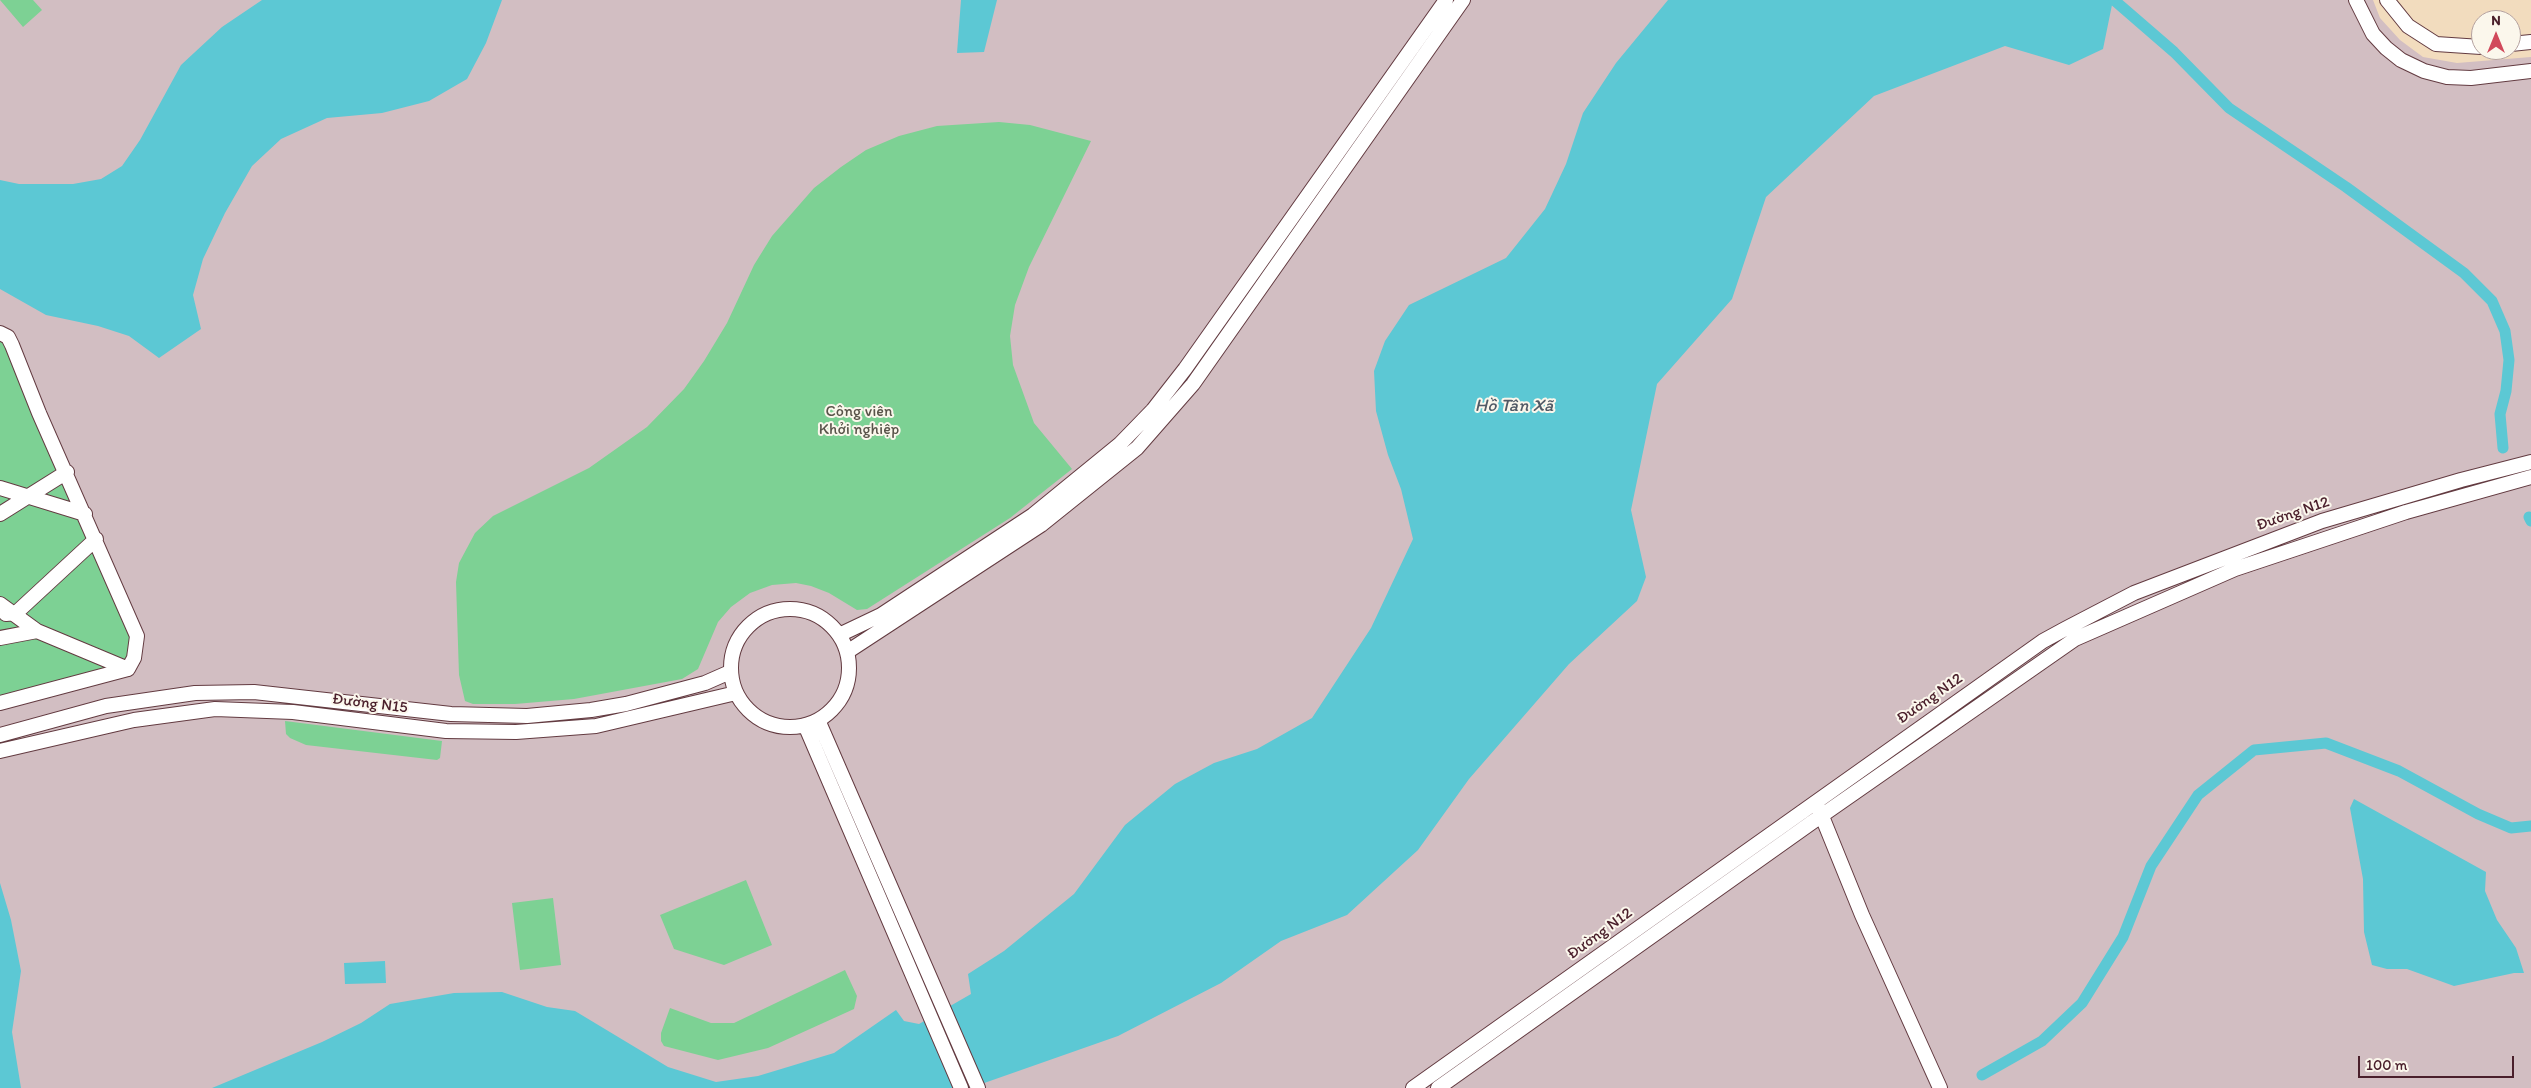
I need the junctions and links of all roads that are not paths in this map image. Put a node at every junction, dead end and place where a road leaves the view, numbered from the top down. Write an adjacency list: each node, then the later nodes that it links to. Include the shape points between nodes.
1 (1446, 0): 7 (street)
2 (1463, 0): 8 (street)
3 (2356, 0): 6 (street, via 2374,34 2386,48 2424,71 2447,77 2471,78)
4 (2387, 0): 5 (street, via 2408,26 2436,44)
5 (2471, 47)
6 (2531, 71)
7 (1276, 239): 8 (street); 9 (street)
8 (1289, 246): 10 (street)
9 (1217, 323): 10 (street); 23 (street, via 1153,410 1069,488 881,615)
10 (1229, 332): 25 (street, via 1192,384 1137,448 1041,525)
11 (0, 333): 13 (street, via 8,337 12,345)
12 (2531, 462): 33 (street, Đường N12, via 2322,521 2134,593 2043,641)
13 (67, 472): 16 (street); 18 (street)
14 (2531, 477): 34 (street, Đường N12, via 2406,512 2235,569 2075,639)
15 (0, 488): 16 (street)
16 (29, 497): 17 (street); 18 (street)
17 (0, 514)
18 (85, 514): 19 (street)
19 (96, 538): 21 (street, via 16,613); 26 (street, via 137,636 134,658)
20 (0, 604): 21 (street)
21 (6, 614): 22 (street)
22 (37, 631): 24 (street); 26 (street)
23 (839, 635): 25 (street); 27 (street, via 827,621 808,611 788,608 768,612 750,623 737,639)
24 (0, 638)
25 (847, 652): 30 (street, via 850,670 846,689 836,705)
26 (128, 669): 29 (street)
27 (730, 672): 28 (street); 31 (street, Đường N15, via 705,683 626,704 527,716 451,714 254,692 195,692 106,706)
28 (736, 693): 30 (street, via 752,714 768,723 787,727); 32 (street, Đường N15, via 604,724 516,732 446,731 293,712 215,709 134,720)
29 (0, 703)
30 (812, 723): 35 (street); 36 (street)
31 (0, 735)
32 (0, 751)
33 (1816, 803): 34 (street); 37 (street, Đường N12)
34 (1822, 816): 38 (street, Đường N12); 39 (street, via 1862,915)
35 (961, 1088)
36 (978, 1088)
37 (1412, 1088)
38 (1438, 1088)
39 (1940, 1088)

